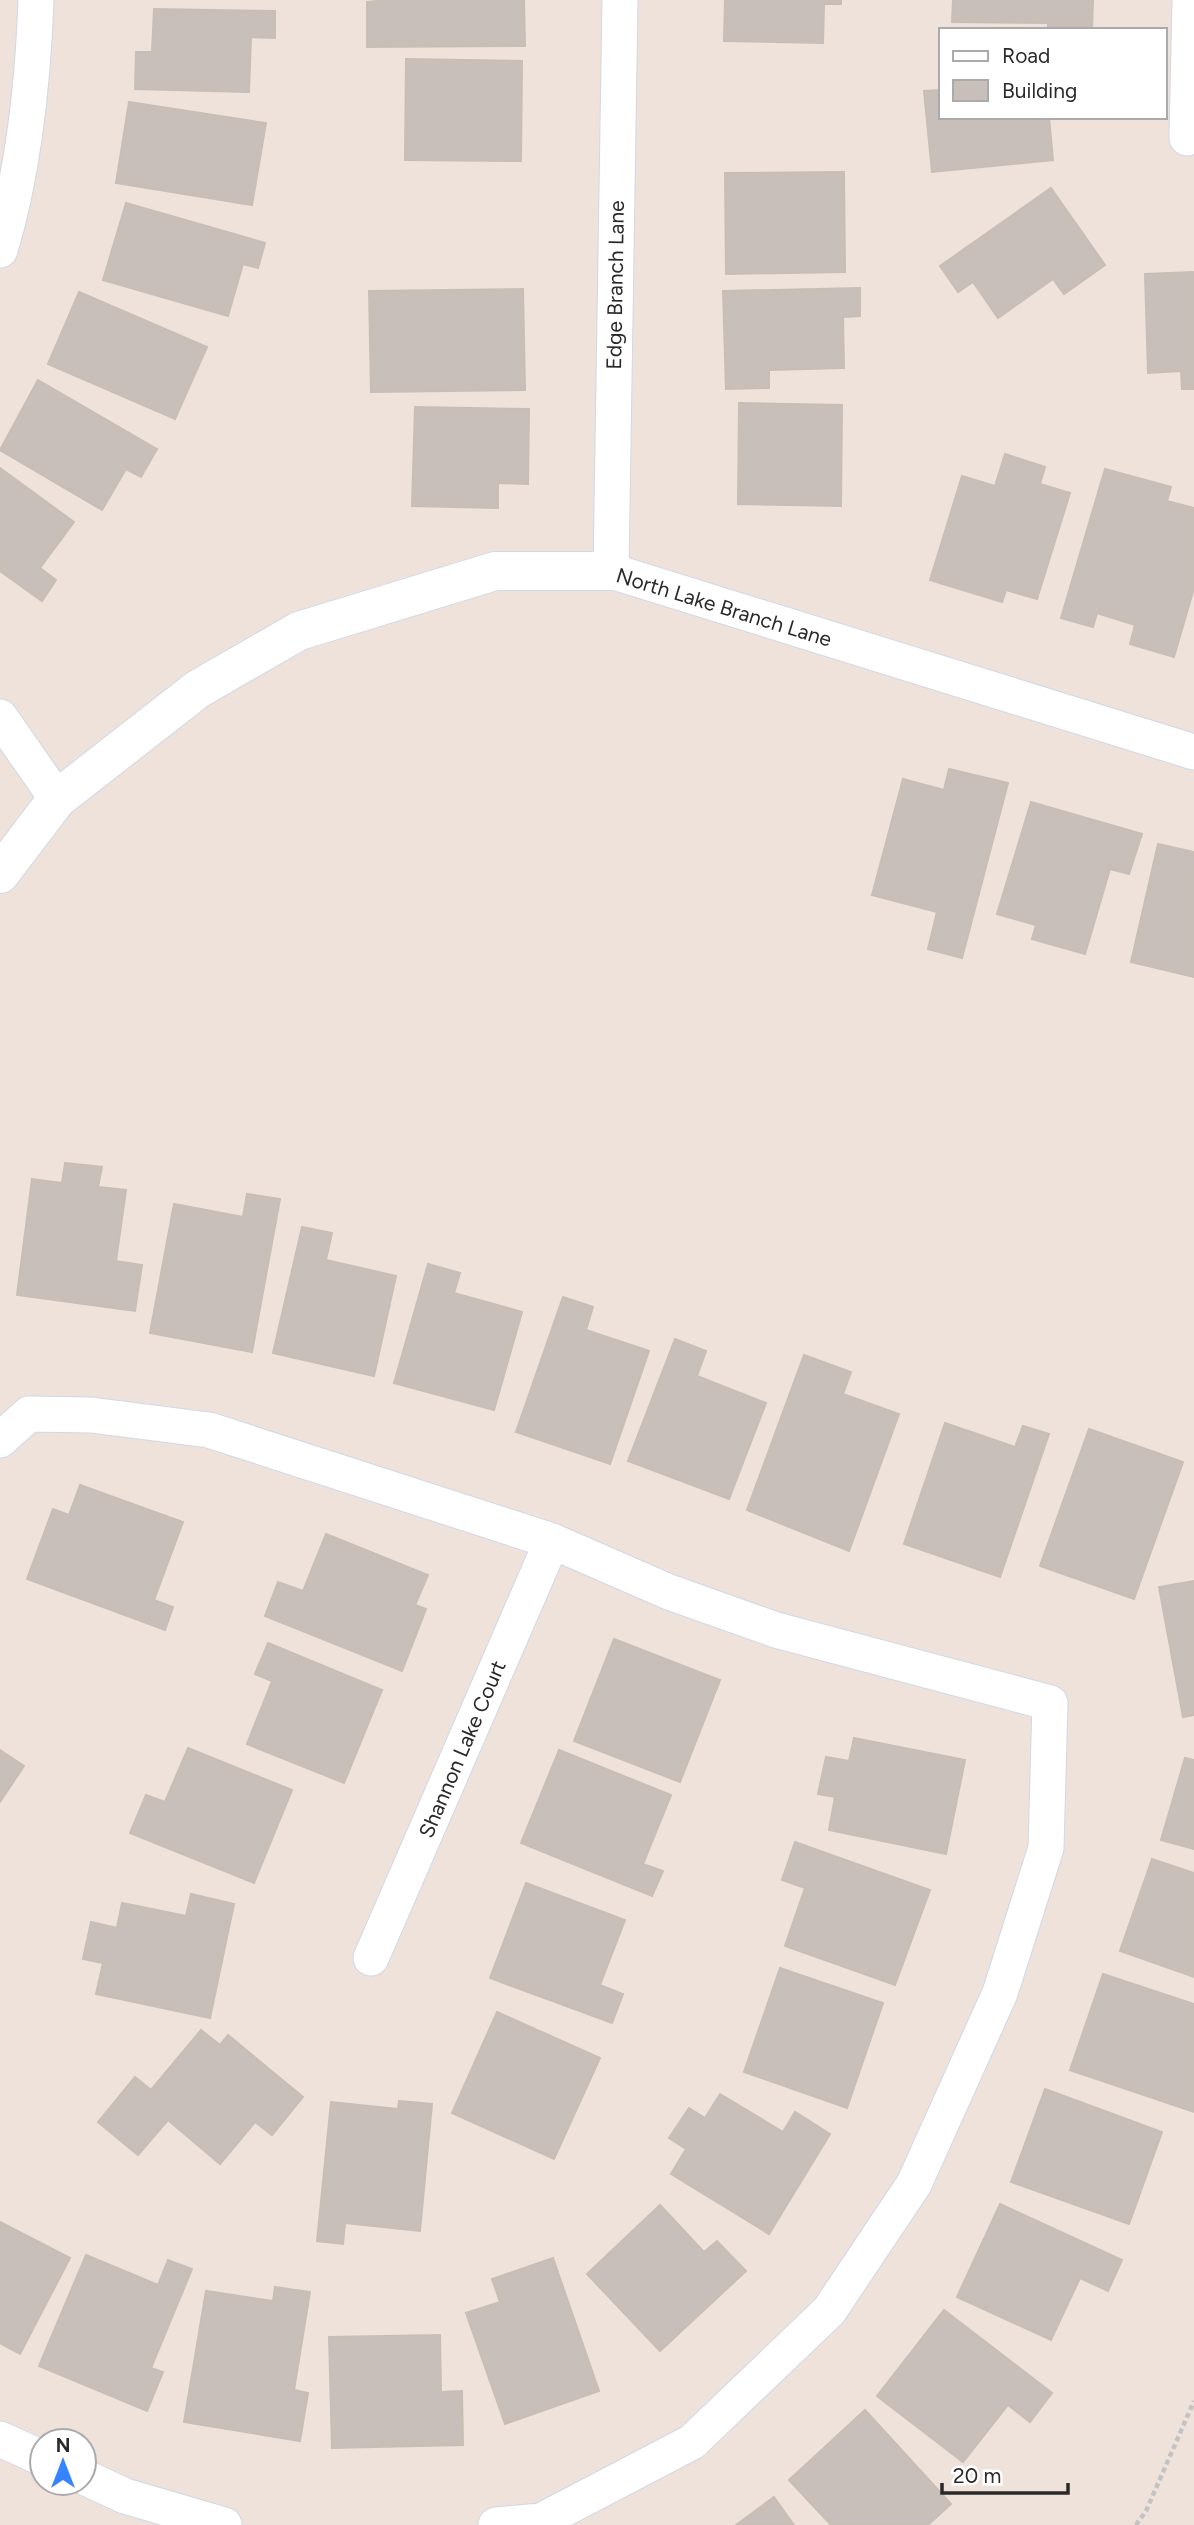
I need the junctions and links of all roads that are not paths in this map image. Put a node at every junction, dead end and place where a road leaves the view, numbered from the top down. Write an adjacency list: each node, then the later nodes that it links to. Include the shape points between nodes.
1 (36, 0): 5 (street, via 34,57 11,214)
2 (620, 0): 6 (street, Edge Branch Lane)
3 (1190, 0): 4 (street)
4 (1187, 138)
5 (0, 250)
6 (611, 571): 8 (street, North Lake Branch Lane); 9 (street, North Lake Branch Lane, via 495,571 299,632 198,689)
7 (0, 717): 9 (street)
8 (1194, 752)
9 (57, 799): 10 (street, North Lake Branch Lane)
10 (0, 874)
11 (0, 1440): 12 (street, via 29,1414 91,1415 209,1430)
12 (552, 1541): 13 (street, Shannon Lake Court); 18 (street, via 669,1592 776,1630 1050,1703 1046,1848 1000,1993 914,2184 829,2311 692,2442 541,2521)
13 (371, 1958)
14 (0, 2439): 15 (street)
15 (28, 2452)
16 (98, 2483): 17 (street, via 125,2496)
17 (225, 2525)
18 (496, 2525)

